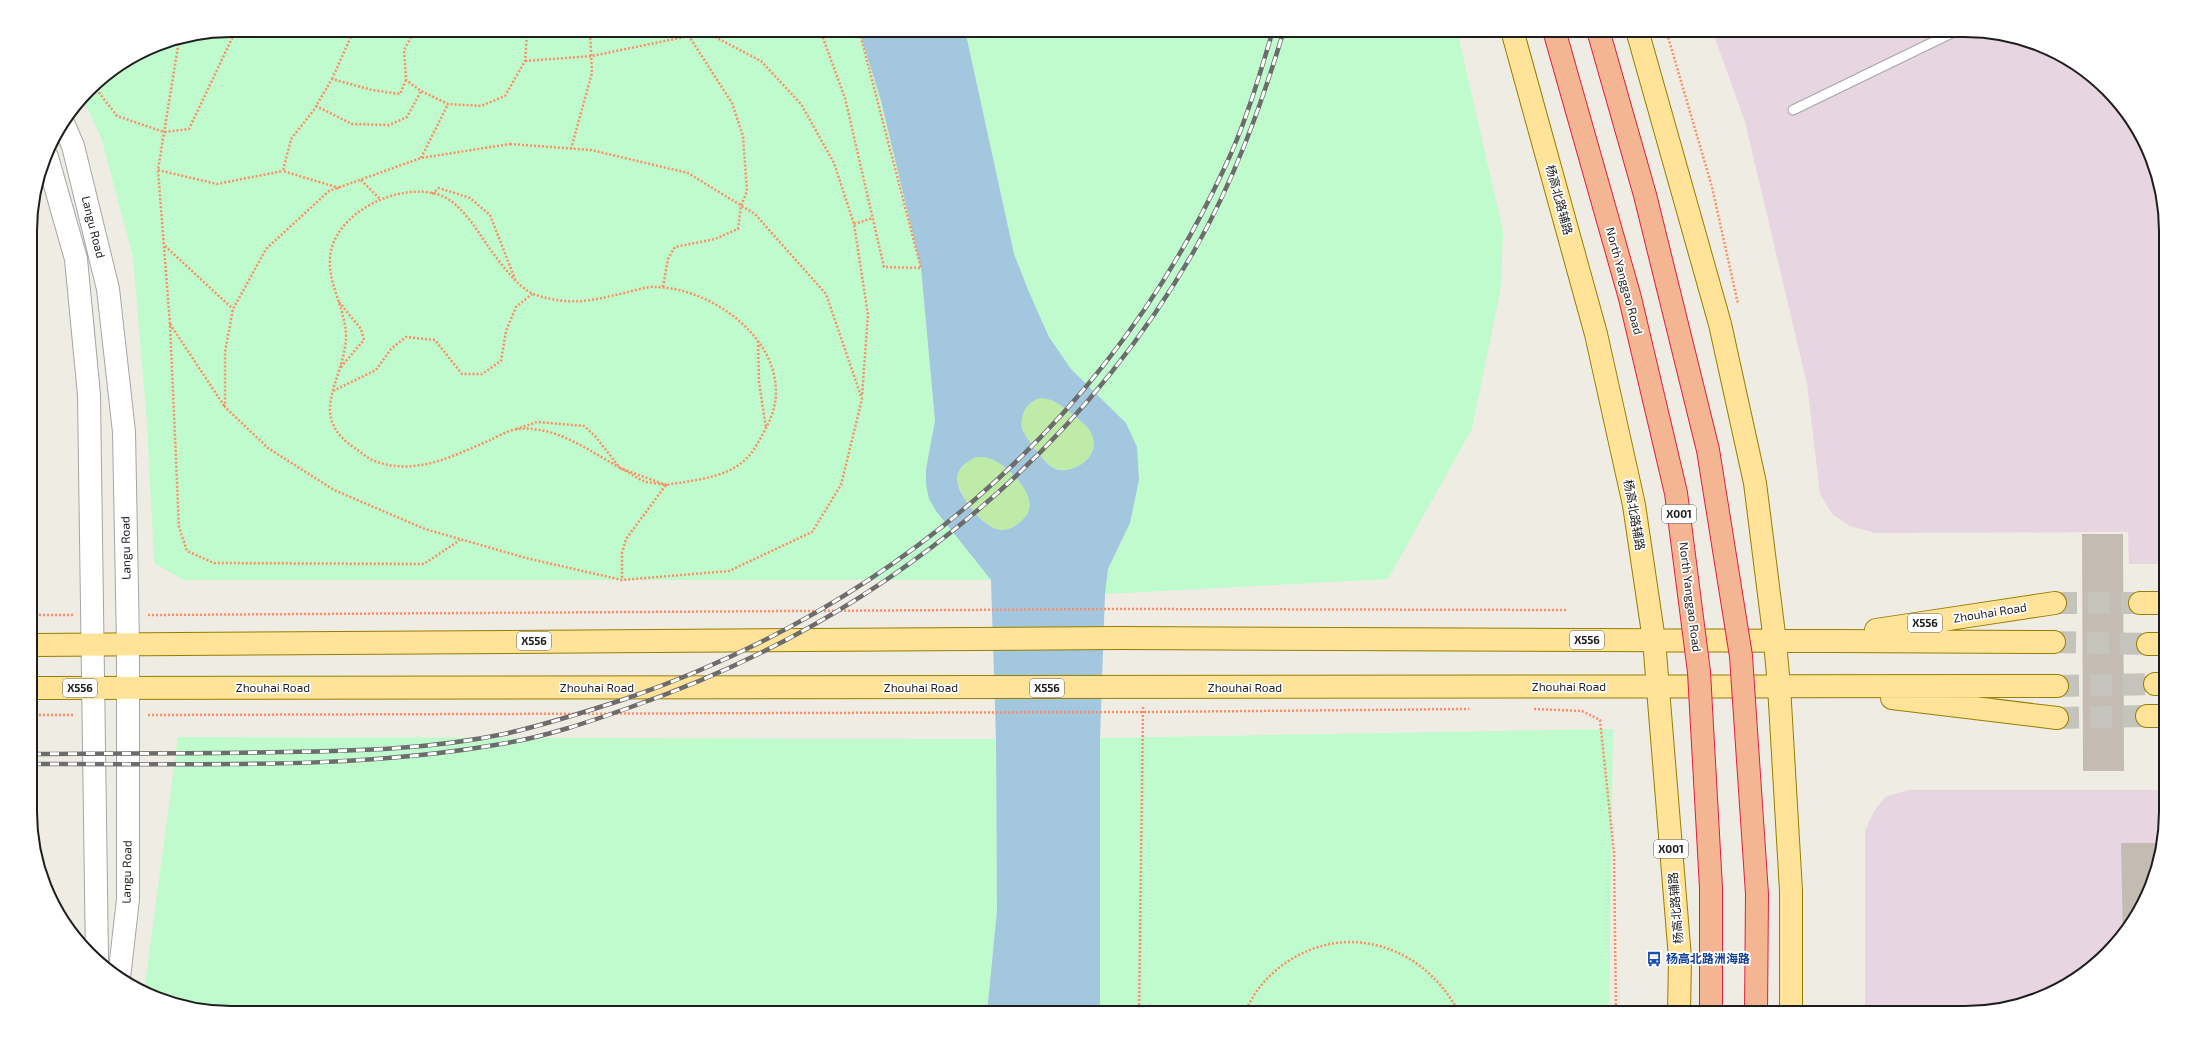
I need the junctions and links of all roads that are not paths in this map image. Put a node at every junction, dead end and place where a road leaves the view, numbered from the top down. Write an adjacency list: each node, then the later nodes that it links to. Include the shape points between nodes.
1 (1514, 37): 12 (main road, 杨高北路辅路 / X001, via 1598,342 1634,505)
2 (1556, 37): 30 (highway, North Yanggao Road / X001, bridge, via 1630,298 1676,493 1699,672 1712,888)
3 (1600, 37): 31 (highway, bridge, via 1645,195 1708,450 1741,656 1757,894)
4 (1639, 37): 14 (main road, via 1720,324 1755,483)
5 (1944, 37): 6 (lane)
6 (1793, 110)
7 (66, 129): 18 (street, Langu Road, via 73,146 108,289 124,432)
8 (49, 164): 17 (street, Langu Road, via 76,267 88,395)
9 (2055, 603): 13 (main road, Zhouhai Road / X556)
10 (2140, 603): 11 (main road)
11 (2159, 603)
12 (1654, 640): 14 (main road, Zhouhai Road / X556); 18 (main road, Zhouhai Road / X556, via 1119,638); 19 (main road, 杨高北路辅路 / X001)
13 (1807, 640): 14 (main road, Zhouhai Road / X556); 15 (main road, Zhouhai Road / X556)
14 (1776, 642): 20 (main road)
15 (2054, 642)
16 (37, 644): 17 (main road, Zhouhai Road / X556)
17 (92, 644): 18 (main road, Zhouhai Road / X556); 24 (street, Langu Road)
18 (128, 644): 25 (street, Langu Road)
19 (1657, 686): 20 (main road, Zhouhai Road); 25 (main road, Zhouhai Road / X556); 29 (main road, 杨高北路辅路 / X001, via 1680,958)
20 (1779, 686): 22 (main road, Zhouhai Road); 32 (main road, via 1791,891)
21 (2057, 686): 22 (main road, Zhouhai Road)
22 (1810, 687): 26 (main road, Zhouhai Road)
23 (37, 688): 24 (main road, Zhouhai Road / X556)
24 (92, 688): 25 (main road, Zhouhai Road / X556); 27 (street, Langu Road)
25 (128, 688): 28 (street, Langu Road, via 128,899)
26 (2057, 718)
27 (96, 951)
28 (120, 971)
29 (1679, 1006)
30 (1711, 1006)
31 (1756, 1006)
32 (1791, 1006)

